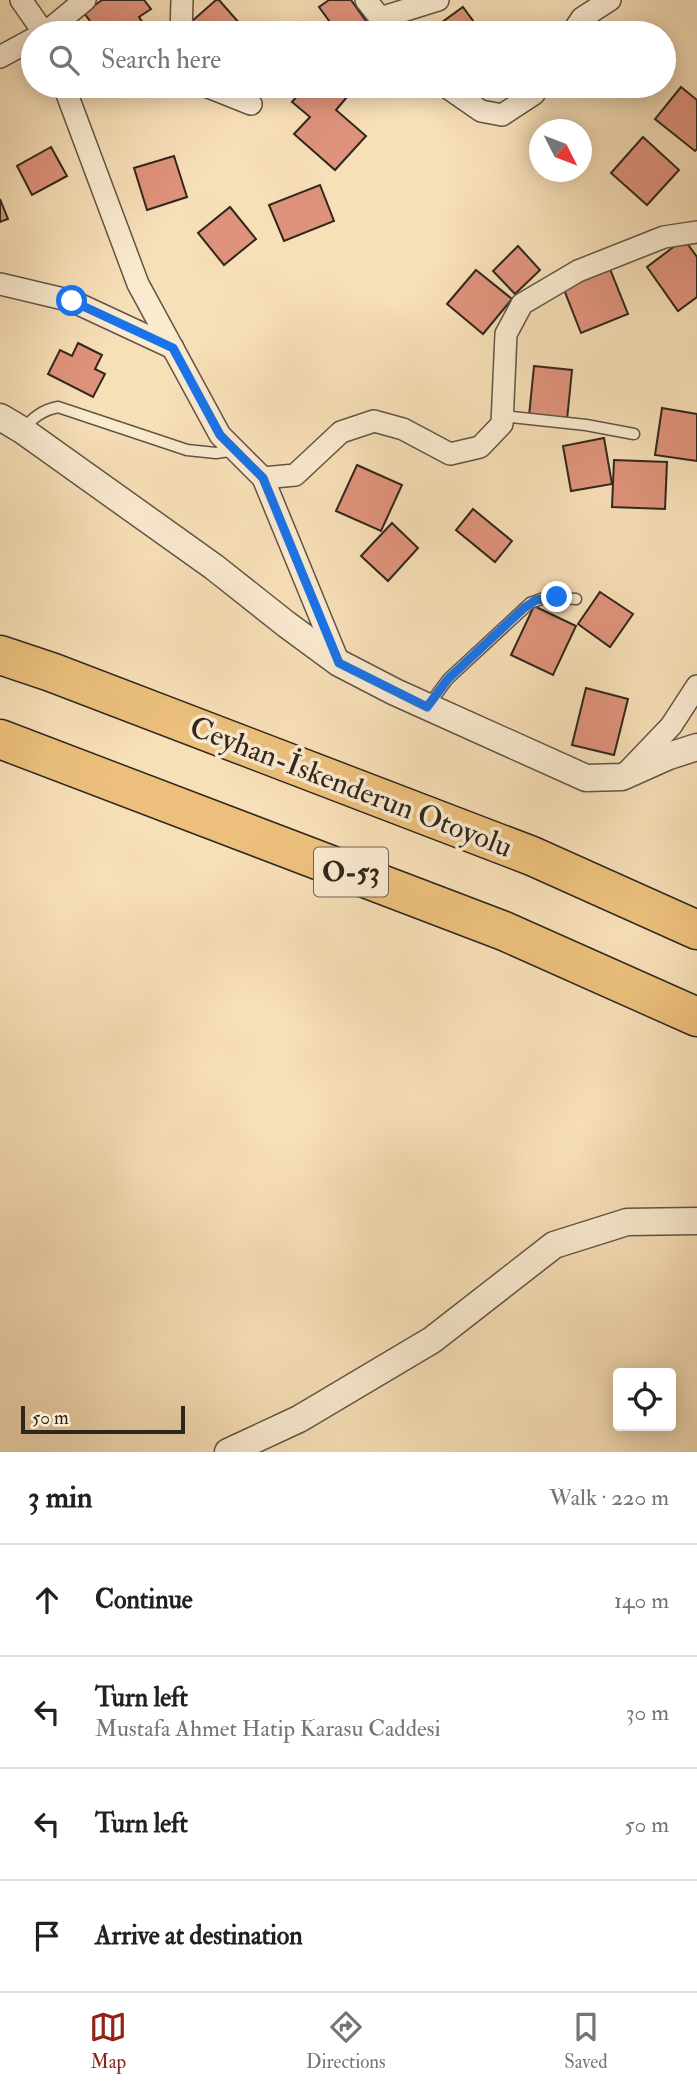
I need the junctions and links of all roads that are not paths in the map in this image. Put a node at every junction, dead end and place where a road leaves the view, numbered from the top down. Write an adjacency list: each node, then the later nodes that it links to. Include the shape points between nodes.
1 (21, 0): 7 (street)
2 (85, 0): 8 (street)
3 (182, 0): 9 (street)
4 (366, 0): 10 (street)
5 (438, 0): 11 (street)
6 (610, 0): 12 (street)
7 (36, 21)
8 (59, 21)
9 (181, 21)
10 (382, 21)
11 (396, 21)
12 (580, 21)
13 (21, 46): 14 (street)
14 (0, 57)
15 (68, 98): 22 (street, via 138,284)
16 (236, 98): 19 (street)
17 (462, 98): 18 (street, via 481,111 502,115)
18 (528, 98)
19 (251, 104)
20 (697, 232): 23 (street, via 664,237 578,271 522,304 506,334)
21 (0, 284): 22 (street, via 72,301)
22 (173, 348): 26 (street, via 220,435)
23 (502, 415): 25 (lane); 27 (street, via 502,424 480,447 450,454 403,429 374,421 341,432 295,475)
24 (9, 421): 26 (lane, via 34,418 58,407 187,450); 30 (street)
25 (634, 434)
26 (235, 450): 27 (street)
27 (263, 478): 30 (street)
28 (576, 600): 32 (lane, via 547,597 530,603 448,679)
29 (0, 655): 36 (highway, Ceyhan-İskenderun Otoyolu / O-53, via 532,856)
30 (339, 663): 32 (street)
31 (697, 686): 35 (street, via 671,726)
32 (427, 707): 35 (street, via 586,778)
33 (0, 739): 37 (highway, O-53, via 504,931)
34 (697, 747): 35 (street)
35 (622, 777)
36 (697, 930)
37 (697, 1017)
38 (697, 1221): 39 (street, via 627,1222 554,1245 432,1340 299,1419)
39 (228, 1452)

